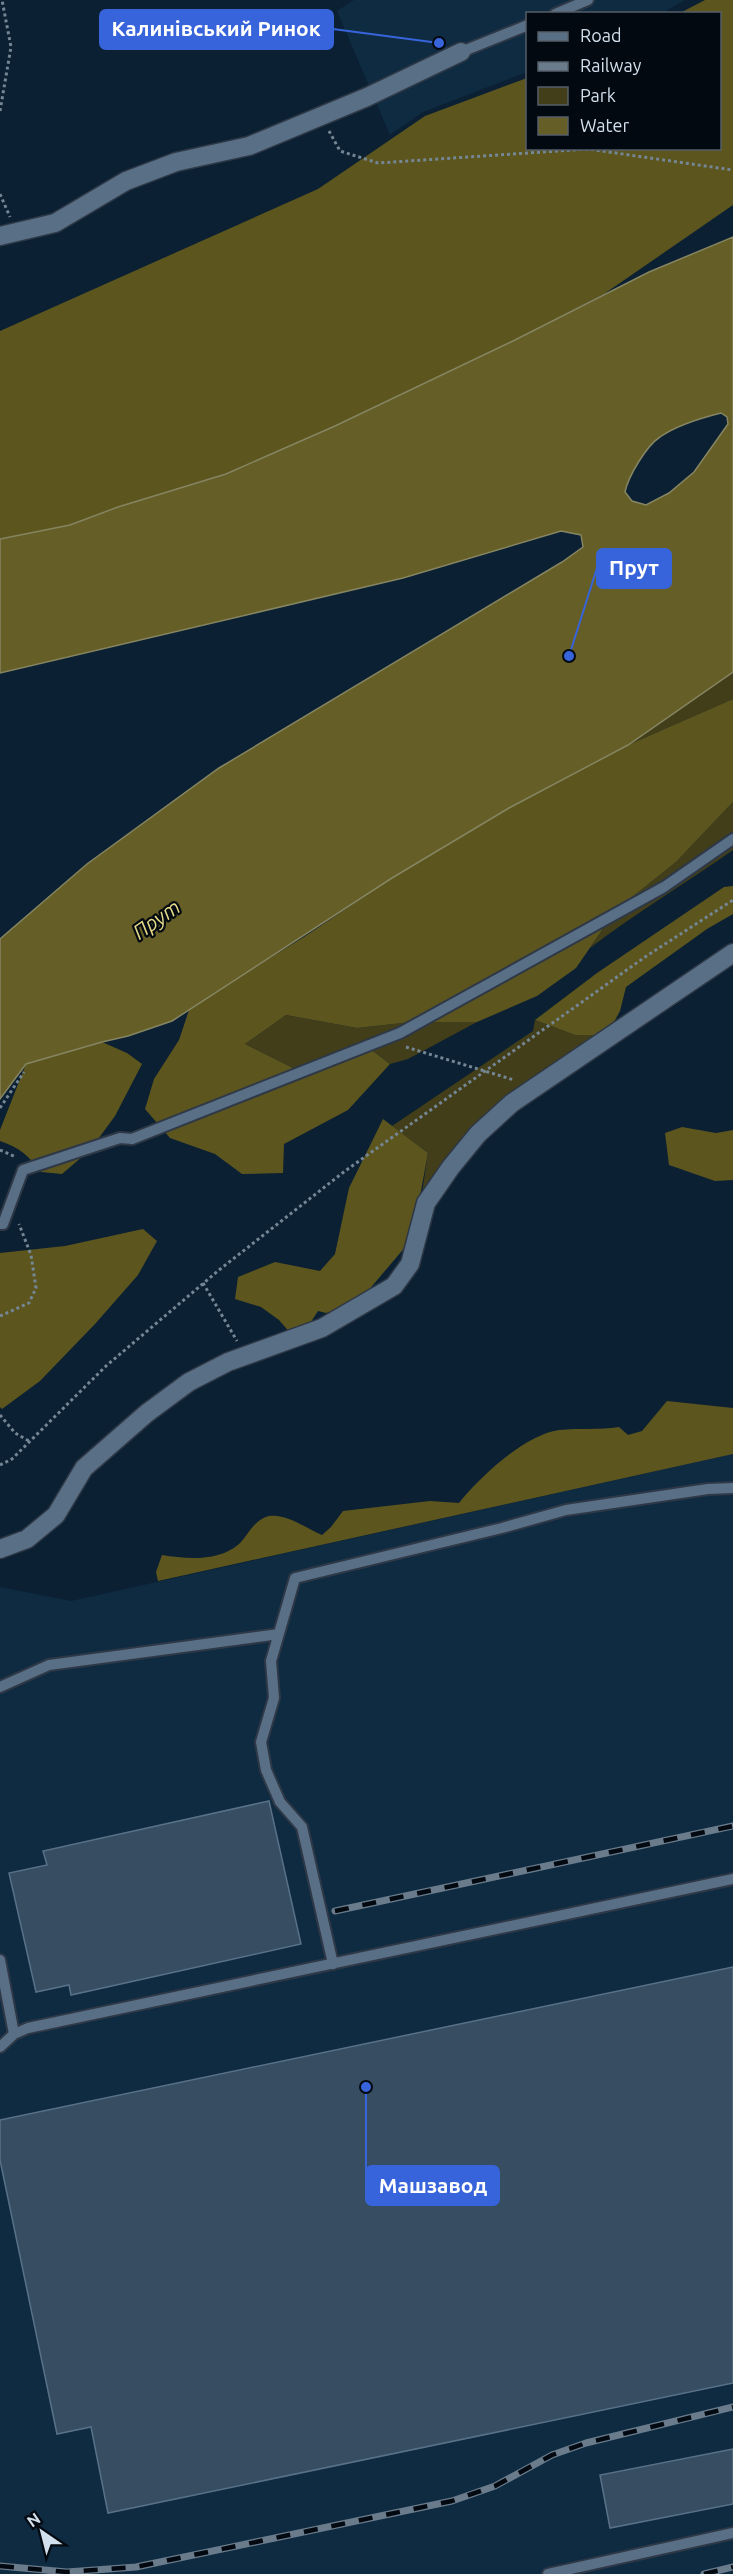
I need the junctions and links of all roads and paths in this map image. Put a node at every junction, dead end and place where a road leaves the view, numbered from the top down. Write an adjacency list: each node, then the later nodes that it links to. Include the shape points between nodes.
1 (2, 0): 6 (path, via 11,47)
2 (588, 0): 3 (lane)
3 (560, 12)
4 (526, 26): 5 (lane)
5 (461, 52): 7 (street)
6 (0, 111)
7 (321, 117): 8 (path, via 340,151 378,163); 12 (street, via 249,146 166,166 126,181 55,223)
8 (573, 150)
9 (595, 150): 10 (path)
10 (733, 170)
11 (0, 194): 12 (path)
12 (8, 234)
13 (733, 839): 16 (lane, via 664,887)
14 (733, 900): 18 (path, via 645,957)
15 (733, 953): 19 (street)
16 (383, 1040): 18 (path); 22 (lane, via 132,1139 120,1138)
17 (24, 1072): 20 (path)
18 (486, 1072): 19 (path); 25 (path, via 345,1171)
19 (536, 1087): 27 (street, via 478,1134 451,1167 426,1203 410,1264 394,1286 322,1328)
20 (0, 1108)
21 (0, 1150): 22 (path, via 17,1158)
22 (23, 1170): 24 (lane)
23 (18, 1221): 26 (path, via 36,1288 29,1303)
24 (0, 1224)
25 (203, 1283): 27 (path); 29 (path, via 105,1366)
26 (0, 1316)
27 (246, 1356): 32 (street, via 189,1382 147,1413 84,1468 56,1515 27,1539)
28 (0, 1415): 29 (path)
29 (29, 1442): 30 (path)
30 (0, 1465)
31 (733, 1488): 33 (lane, via 566,1510 295,1578)
32 (0, 1549)
33 (279, 1634): 34 (lane, via 49,1665); 37 (lane, via 271,1660 274,1698 261,1742 266,1770 280,1802 302,1827)
34 (0, 1687)
35 (733, 1879): 37 (lane)
36 (0, 1960): 38 (lane)
37 (333, 1964): 38 (lane)
38 (14, 2034): 39 (lane)
39 (0, 2047)
40 (733, 2533): 41 (lane)
41 (548, 2574)

